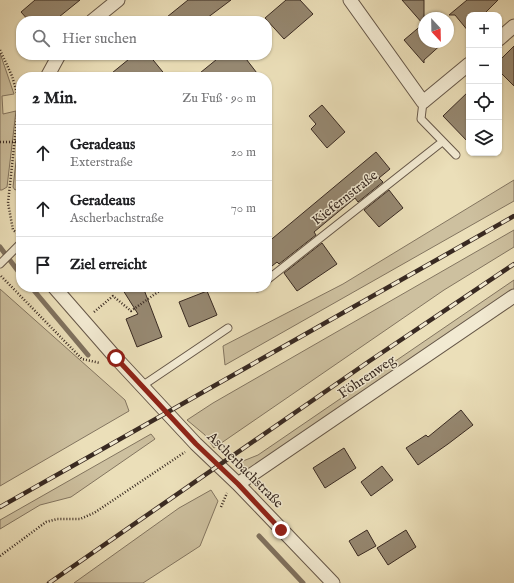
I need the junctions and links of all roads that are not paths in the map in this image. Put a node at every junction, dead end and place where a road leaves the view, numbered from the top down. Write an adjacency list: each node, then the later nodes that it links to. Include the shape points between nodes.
1 (118, 0): 3 (street)
2 (350, 0): 9 (street)
3 (98, 16)
4 (514, 26): 5 (street)
5 (502, 36)
6 (56, 60): 8 (street)
7 (466, 66): 9 (street)
8 (50, 72)
9 (423, 102): 10 (lane, via 422,120)
10 (442, 142): 11 (lane); 14 (lane, Kiefernstraße)
11 (456, 155)
12 (16, 248): 13 (lane)
13 (0, 264)
14 (272, 276)
15 (62, 292): 18 (street, Ascherbachstraße, via 83,321)
16 (514, 296): 19 (street, Föhrenweg)
17 (228, 328): 18 (lane)
18 (142, 386): 19 (street, Ascherbachstraße, via 196,444)
19 (238, 484): 20 (street, Ascherbachstraße)
20 (333, 583)

